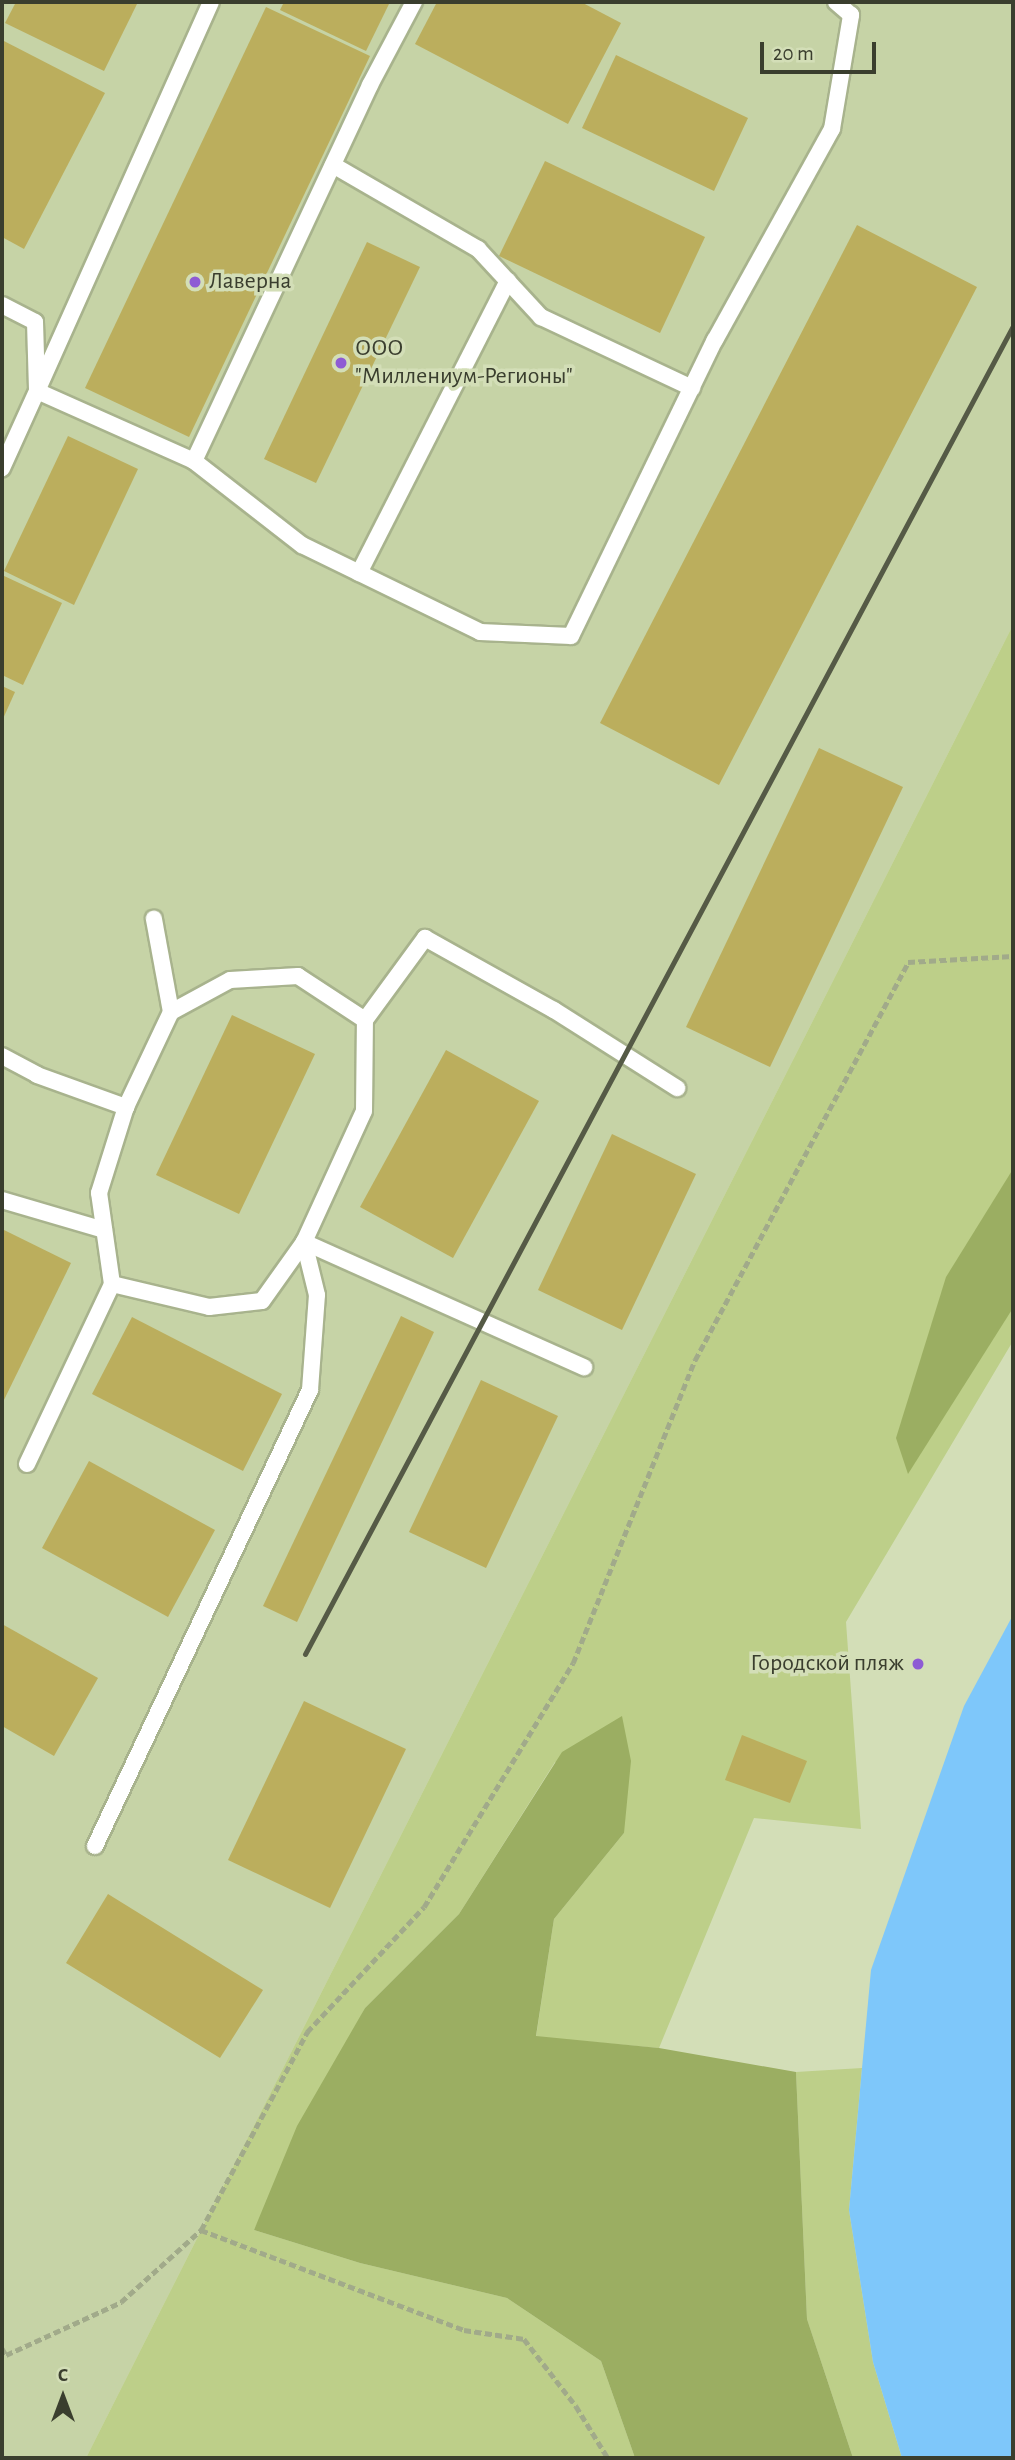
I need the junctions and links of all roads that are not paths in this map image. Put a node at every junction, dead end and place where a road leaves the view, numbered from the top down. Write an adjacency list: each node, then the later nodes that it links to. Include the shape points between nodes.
1 (211, 2): 8 (lane)
2 (414, 2): 4 (lane)
3 (836, 2): 7 (lane, via 851,15 832,129)
4 (333, 165): 5 (lane, via 478,249); 9 (lane)
5 (508, 281): 7 (lane, via 541,317); 11 (lane)
6 (2, 305): 8 (lane, via 35,321)
7 (692, 388): 11 (lane, via 571,636 480,632)
8 (37, 391): 9 (lane); 10 (lane)
9 (194, 461): 11 (lane, via 302,545)
10 (2, 468)
11 (359, 573)
12 (154, 919): 13 (lane)
13 (171, 1012): 14 (lane, via 230,980 298,976); 17 (lane)
14 (365, 1020): 16 (lane, via 425,938 554,1010); 20 (lane, via 364,1111)
15 (2, 1056): 17 (lane, via 37,1075)
16 (677, 1088)
17 (126, 1107): 19 (lane, via 99,1193)
18 (2, 1200): 19 (lane)
19 (104, 1230): 21 (lane)
20 (304, 1242): 21 (lane, via 262,1301 209,1307); 22 (lane); 24 (lane, via 317,1295 310,1390)
21 (112, 1284): 23 (lane)
22 (584, 1367)
23 (27, 1464)
24 (95, 1846)

